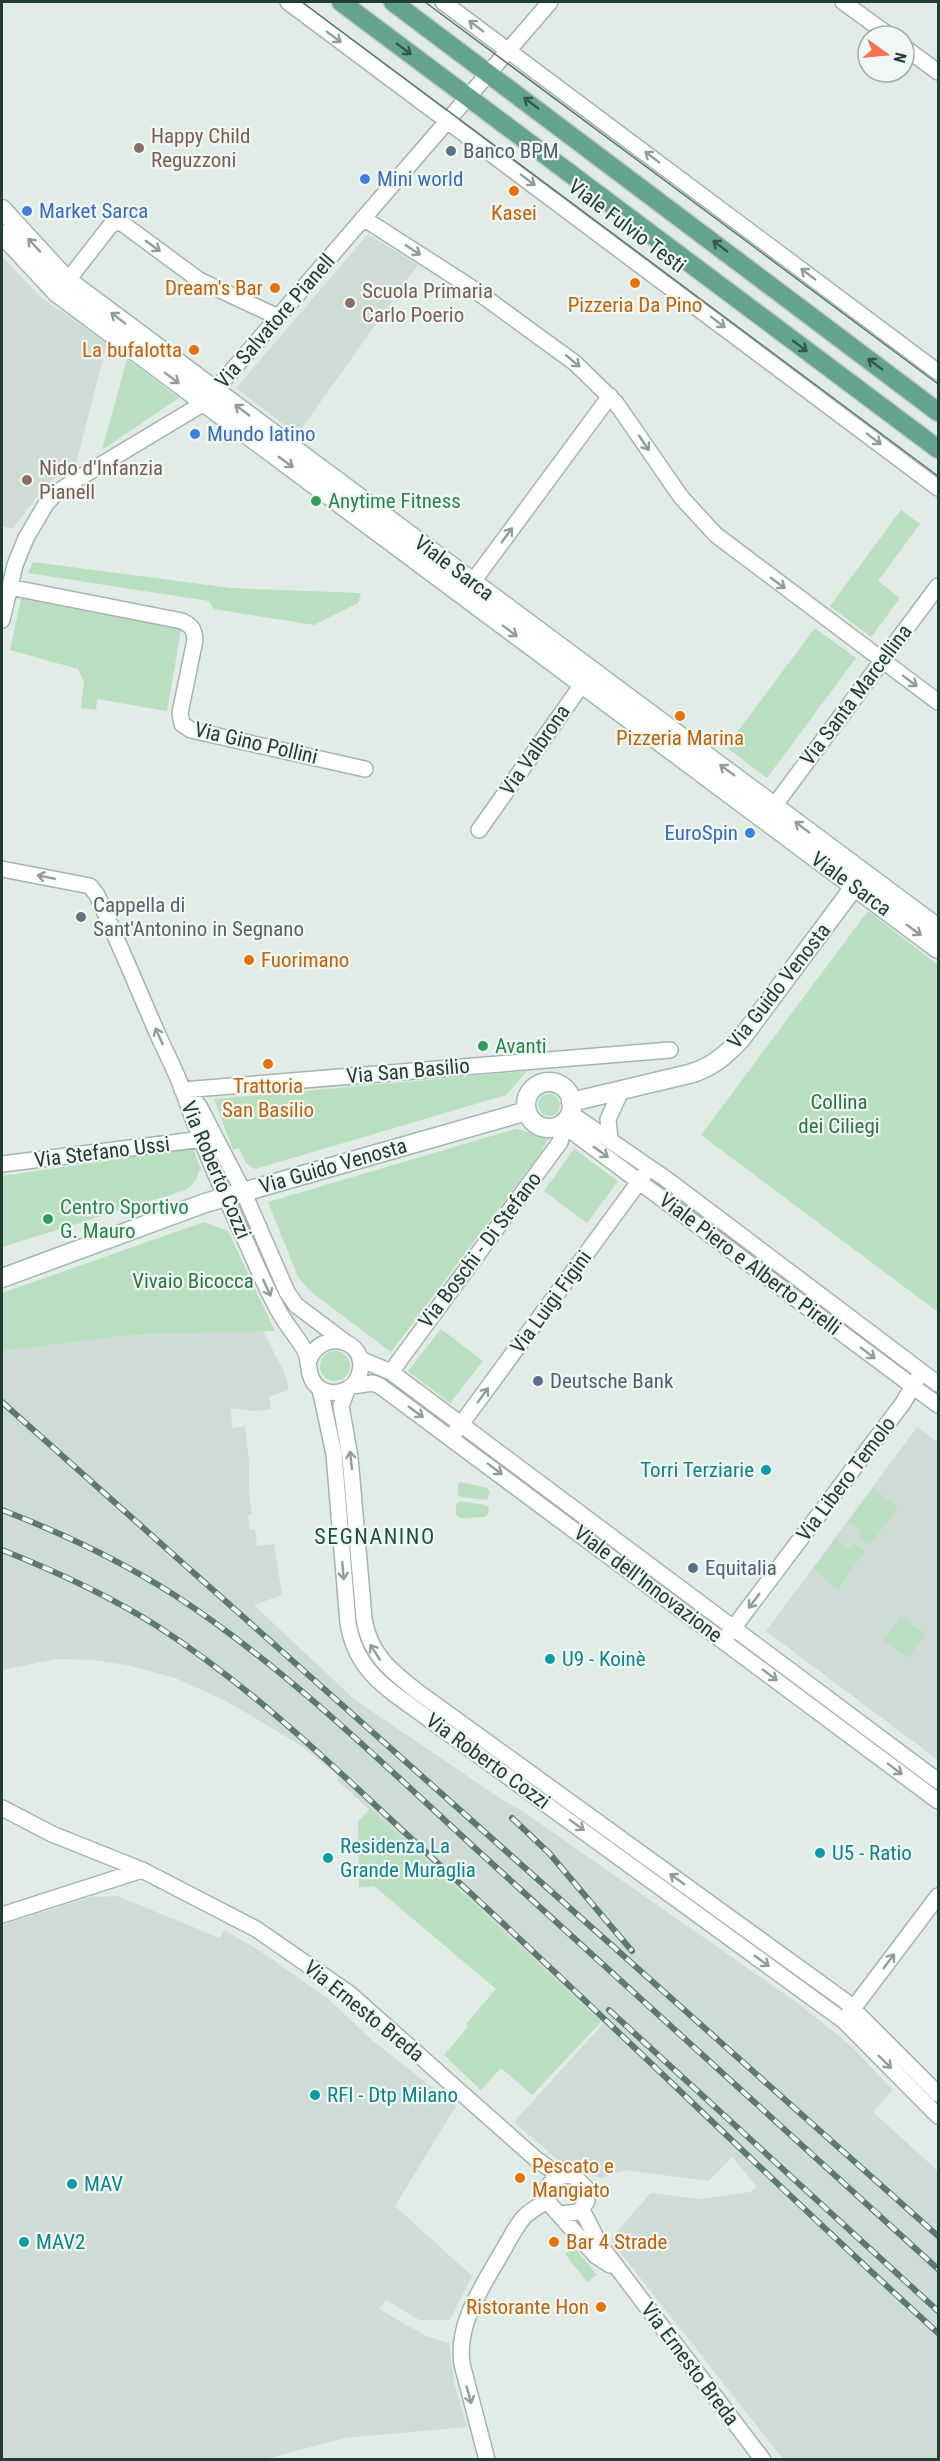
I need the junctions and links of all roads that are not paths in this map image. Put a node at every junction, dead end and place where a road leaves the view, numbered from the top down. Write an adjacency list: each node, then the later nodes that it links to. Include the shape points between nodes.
1 (288, 2): 13 (street, Viale Fulvio Testi, one-way to 13)
2 (341, 2): 12 (main road, Viale Fulvio Testi, one-way to 12)
3 (393, 2): 11 (main road, Viale Fulvio Testi)
4 (443, 2): 8 (street, one-way to 4)
5 (550, 2): 8 (street, Via Salvatore Pianell)
6 (843, 2): 7 (street)
7 (873, 24)
8 (509, 50): 11 (street, Via Salvatore Pianell); 19 (street, one-way to 8)
9 (916, 56): 10 (street)
10 (939, 72)
11 (490, 73): 12 (street, Via Salvatore Pianell); 22 (main road, Viale Fulvio Testi, one-way to 11)
12 (468, 97): 13 (street, Via Salvatore Pianell); 23 (main road, Viale Fulvio Testi, one-way to 23)
13 (447, 121): 15 (street, Via Salvatore Pianell); 24 (street, Viale Fulvio Testi, one-way to 24)
14 (2, 209): 17 (street, Viale Sarca, one-way to 14)
15 (363, 219): 18 (street, Via Salvatore Pianell); 21 (street, one-way to 21, via 539,335)
16 (2, 234): 17 (street, Viale Sarca)
17 (62, 287): 18 (street, one-way to 18, via 110,226 119,221 199,280); 20 (street, Viale Sarca)
18 (278, 317): 20 (street, Via Salvatore Pianell)
19 (939, 372)
20 (210, 396): 26 (street, Via Salvatore Pianell, via 56,493 36,516); 27 (street, Viale Sarca)
21 (610, 396): 27 (street, one-way to 21); 29 (street, one-way to 29, via 703,523)
22 (939, 412)
23 (939, 449)
24 (939, 489)
25 (939, 586): 29 (street, Via Santa Marcellina)
26 (9, 588): 28 (street, Via Salvatore Pianell); 32 (street, Via Gino Pollini, via 182,621 194,629 195,640 180,713 182,724 191,730)
27 (468, 589): 30 (street, Viale Sarca)
28 (2, 620)
29 (882, 660): 31 (street, one-way to 31); 33 (street, Via Santa Marcellina)
30 (587, 678): 33 (street, Viale Sarca); 34 (street, Via Valbrona)
31 (939, 702)
32 (365, 769)
33 (768, 812): 36 (street, Viale Sarca)
34 (479, 830)
35 (2, 869): 40 (street, Via Roberto Cozzi, one-way to 35, via 90,886)
36 (860, 880): 37 (street, Viale Sarca); 38 (street, Viale Sarca, one-way to 38); 41 (street, Via Guido Venosta, via 747,1032 721,1059 697,1072)
37 (939, 928)
38 (939, 949)
39 (670, 1050): 40 (street, Via San Basilio)
40 (183, 1090): 44 (street, Via Roberto Cozzi)
41 (621, 1091): 43 (street, Via Guido Venosta, via 590,1096); 45 (street, via 608,1119)
42 (527, 1111): 43 (street, Viale Piero e Alberto Pirelli, via 539,1126 549,1128); 43 (street, Viale Piero e Alberto Pirelli, via 531,1092 545,1083 556,1084 563,1088); 49 (street, Via Guido Venosta)
43 (566, 1116): 45 (street, Viale Piero e Alberto Pirelli); 48 (street, Viale Piero e Alberto Pirelli, one-way to 48); 56 (street, Via Boschi - Di Stefano, via 560,1142)
44 (208, 1136): 46 (street, Via Stefano Ussi); 49 (street, Via Roberto Cozzi)
45 (610, 1139): 47 (street, Viale Piero e Alberto Pirelli)
46 (2, 1164)
47 (650, 1167): 48 (street, Via Luigi Figini); 57 (street, Viale Piero e Alberto Pirelli)
48 (639, 1182): 59 (street, Viale Piero e Alberto Pirelli, one-way to 59); 63 (street, Via Luigi Figini, one-way to 48)
49 (234, 1194): 50 (street, Via Guido Venosta); 51 (street, Via Roberto Cozzi); 52 (street, Via Roberto Cozzi, one-way to 52)
50 (2, 1278)
51 (296, 1305): 52 (street); 53 (street, Via Roberto Cozzi)
52 (281, 1315): 55 (street, Via Roberto Cozzi)
53 (348, 1344): 54 (street, Via Roberto Cozzi); 55 (street, via 326,1342)
54 (360, 1359): 56 (street, Viale dell'Innovazione); 60 (street, Via Roberto Cozzi, via 360,1372)
55 (309, 1360): 61 (street, Via Roberto Cozzi, via 310,1376)
56 (390, 1372): 63 (street, Viale dell'Innovazione)
57 (922, 1372): 58 (street, Viale Piero e Alberto Pirelli); 59 (street, Via Libero Temolo)
58 (939, 1384)
59 (912, 1385): 62 (street, Viale Piero e Alberto Pirelli); 65 (street, Via Libero Temolo, one-way to 65, via 903,1403)
60 (350, 1388): 61 (street, via 334,1393); 64 (street, Viale dell'Innovazione, one-way to 64, via 374,1383); 73 (street, Via Roberto Cozzi, one-way to 60, via 418,1692 377,1656 369,1642 364,1618 350,1457 341,1406)
61 (320, 1389): 74 (street, Via Roberto Cozzi, one-way to 74, via 334,1454 348,1623 354,1647 369,1672)
62 (939, 1405)
63 (461, 1424): 64 (street, Via Luigi Figini); 65 (street, Viale dell'Innovazione)
64 (452, 1437): 66 (street, Viale dell'Innovazione, one-way to 66)
65 (734, 1628): 66 (street, Via Libero Temolo); 67 (street, Viale dell'Innovazione)
66 (723, 1640): 68 (street, Viale dell'Innovazione, one-way to 68)
67 (939, 1781)
68 (939, 1801)
69 (2, 1808): 70 (street, Via Ernesto Breda)
70 (142, 1870): 72 (street); 77 (street, Via Ernesto Breda, via 256,1929 350,1994)
71 (939, 1896): 73 (street, one-way to 71)
72 (2, 1915)
73 (853, 2008): 74 (street); 75 (street, Via Roberto Cozzi)
74 (843, 2021): 76 (street, Via Roberto Cozzi, one-way to 76)
75 (939, 2094)
76 (939, 2116)
77 (536, 2159): 78 (street, Via Ernesto Breda); 79 (street, Via Ernesto Breda)
78 (560, 2176): 79 (street, via 552,2181); 80 (street, Via Ernesto Breda, via 574,2176 584,2184 588,2197)
79 (547, 2195): 81 (street, Via Ernesto Breda, via 553,2210); 83 (street, one-way to 83, via 519,2224 478,2294 462,2338 462,2364)
80 (582, 2210): 81 (street); 82 (street, Via Ernesto Breda, via 600,2245)
81 (560, 2214): 82 (street, Via Ernesto Breda, via 596,2256)
82 (618, 2268): 84 (street, Via Ernesto Breda)
83 (487, 2460)
84 (763, 2460)

